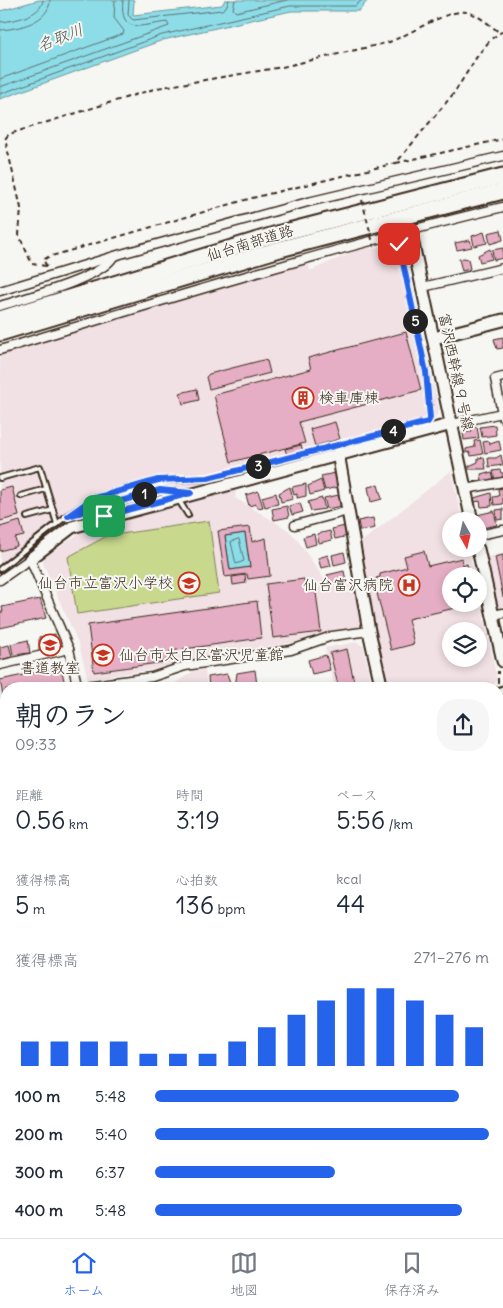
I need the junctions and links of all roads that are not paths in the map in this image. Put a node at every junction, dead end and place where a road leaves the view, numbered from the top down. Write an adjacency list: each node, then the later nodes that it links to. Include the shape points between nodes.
1 (503, 156): 7 (street, via 308,202)
2 (503, 176): 12 (highway, 仙台南部道路, via 277,234)
3 (503, 191): 14 (highway, 仙台南部道路, via 307,241)
4 (503, 207): 5 (street)
5 (410, 230): 9 (street, 富沢西幹線９号線); 16 (street)
6 (399, 244): 32 (lane, via 426,372 428,422 208,478 158,480 92,499)
7 (113, 257): 10 (street); 11 (street, via 108,265 96,271)
8 (503, 268): 9 (street)
9 (423, 287): 15 (street, 富沢西幹線９号線)
10 (0, 291)
11 (0, 306)
12 (0, 319)
13 (503, 320): 15 (street)
14 (1, 337): 16 (street)
15 (434, 338): 19 (street, 富沢西幹線９号線)
16 (2, 349)
17 (503, 377): 18 (street, via 495,379)
18 (502, 415): 19 (street)
19 (452, 424): 20 (street); 24 (street, 富沢西幹線９号線)
20 (338, 453): 25 (street); 29 (street)
21 (0, 478): 23 (lane, via 40,467)
22 (503, 482): 24 (street)
23 (46, 489): 26 (lane); 28 (lane)
24 (466, 489): 30 (street, 富沢西幹線９号線)
25 (191, 493): 27 (street); 32 (lane, via 160,490)
26 (21, 496)
27 (177, 497): 31 (lane); 39 (street, via 72,527)
28 (53, 510): 33 (lane); 34 (lane)
29 (348, 512): 35 (street); 43 (street)
30 (470, 512)
31 (188, 515)
32 (68, 516): 34 (lane)
33 (27, 517)
34 (57, 524): 40 (lane)
35 (295, 525)
36 (503, 530): 37 (street)
37 (488, 533)
38 (481, 558): 42 (street)
39 (30, 559): 41 (street); 44 (street)
40 (0, 569)
41 (0, 580)
42 (498, 614): 45 (street)
43 (368, 631): 48 (street, via 332,636 291,650 185,666 152,677); 49 (street)
44 (69, 649): 46 (street); 47 (street)
45 (503, 661)
46 (0, 664)
47 (77, 682)
48 (118, 682)
49 (380, 682)

